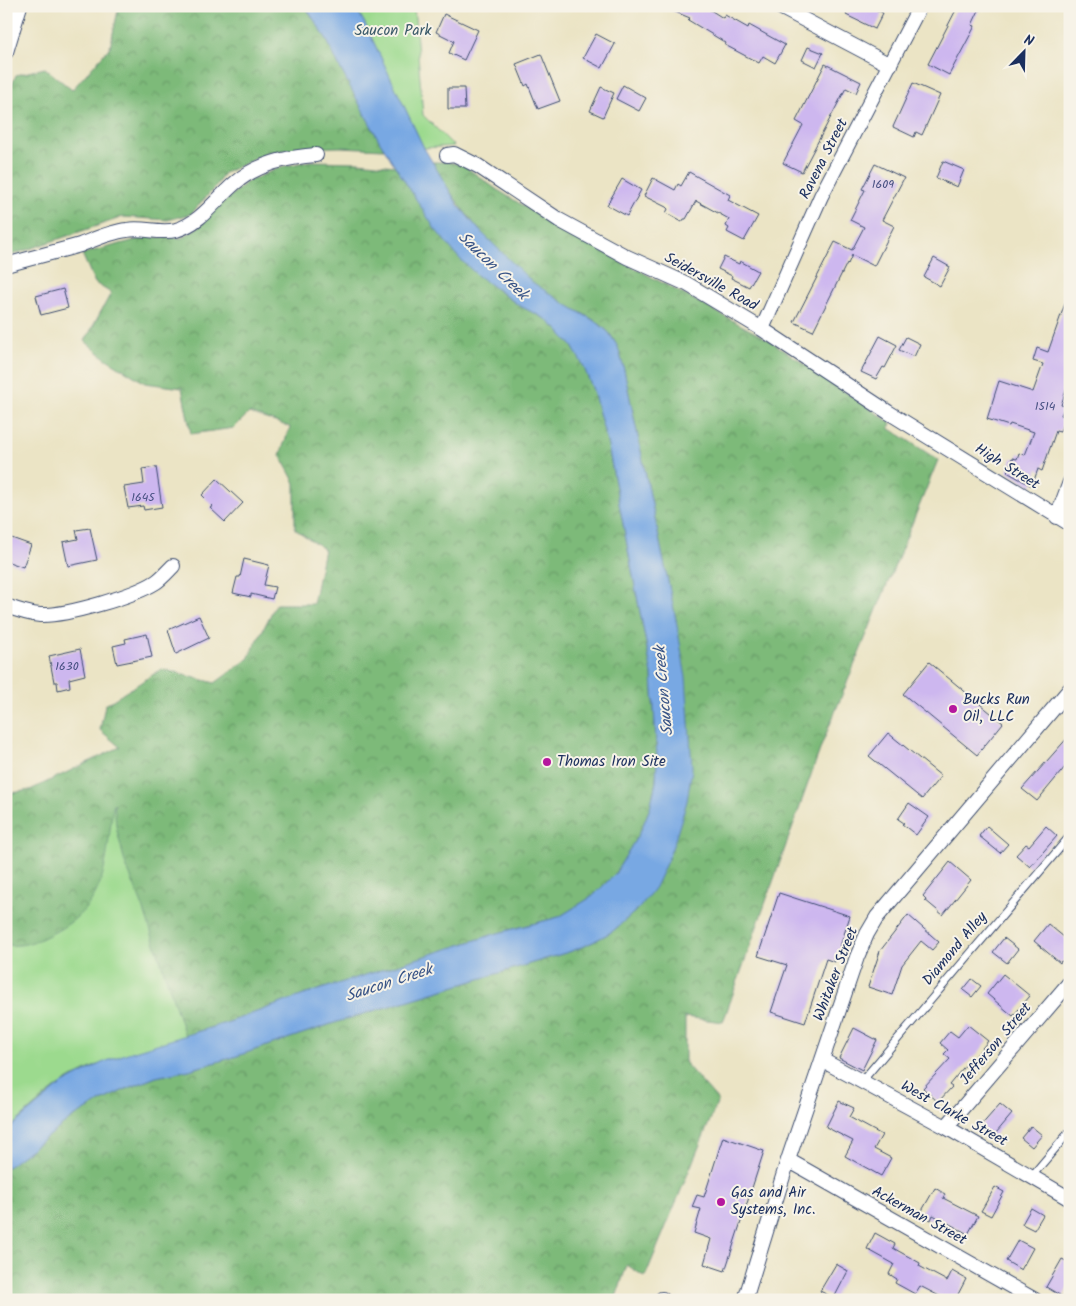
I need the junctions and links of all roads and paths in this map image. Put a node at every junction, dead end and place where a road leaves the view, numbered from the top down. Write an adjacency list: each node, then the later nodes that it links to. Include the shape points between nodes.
1 (20, 6): 4 (street)
2 (778, 6): 5 (street)
3 (920, 6): 5 (street, Ravena Street)
4 (6, 52)
5 (890, 65): 9 (street, Ravena Street, via 822,196)
6 (316, 155): 8 (street, via 296,156 255,170 236,182 196,220 175,230 130,229)
7 (447, 155): 9 (street, Seidersville Road, via 454,154 478,166 559,220 627,257 687,284)
8 (6, 265)
9 (762, 329): 10 (street, Seidersville Road)
10 (953, 452): 12 (street, High Street)
11 (1070, 482): 12 (street)
12 (1057, 517): 13 (street, High Street)
13 (1070, 524)
14 (173, 566): 15 (street, via 141,590 73,611 41,615)
15 (6, 606)
16 (1070, 689): 19 (street, Whitaker Street, via 877,917 857,957)
17 (1070, 836): 20 (lane, Diamond Alley)
18 (1070, 982): 21 (street, Jefferson Street)
19 (822, 1060): 20 (street, West Clarke Street); 23 (street, Whitaker Street)
20 (862, 1081): 21 (street, West Clarke Street)
21 (946, 1127): 24 (street, West Clarke Street)
22 (1070, 1130): 24 (lane)
23 (788, 1160): 26 (street, Whitaker Street); 27 (street, Ackerman Street)
24 (1031, 1177): 25 (street, West Clarke Street)
25 (1070, 1199)
26 (745, 1300)
27 (1035, 1300)

